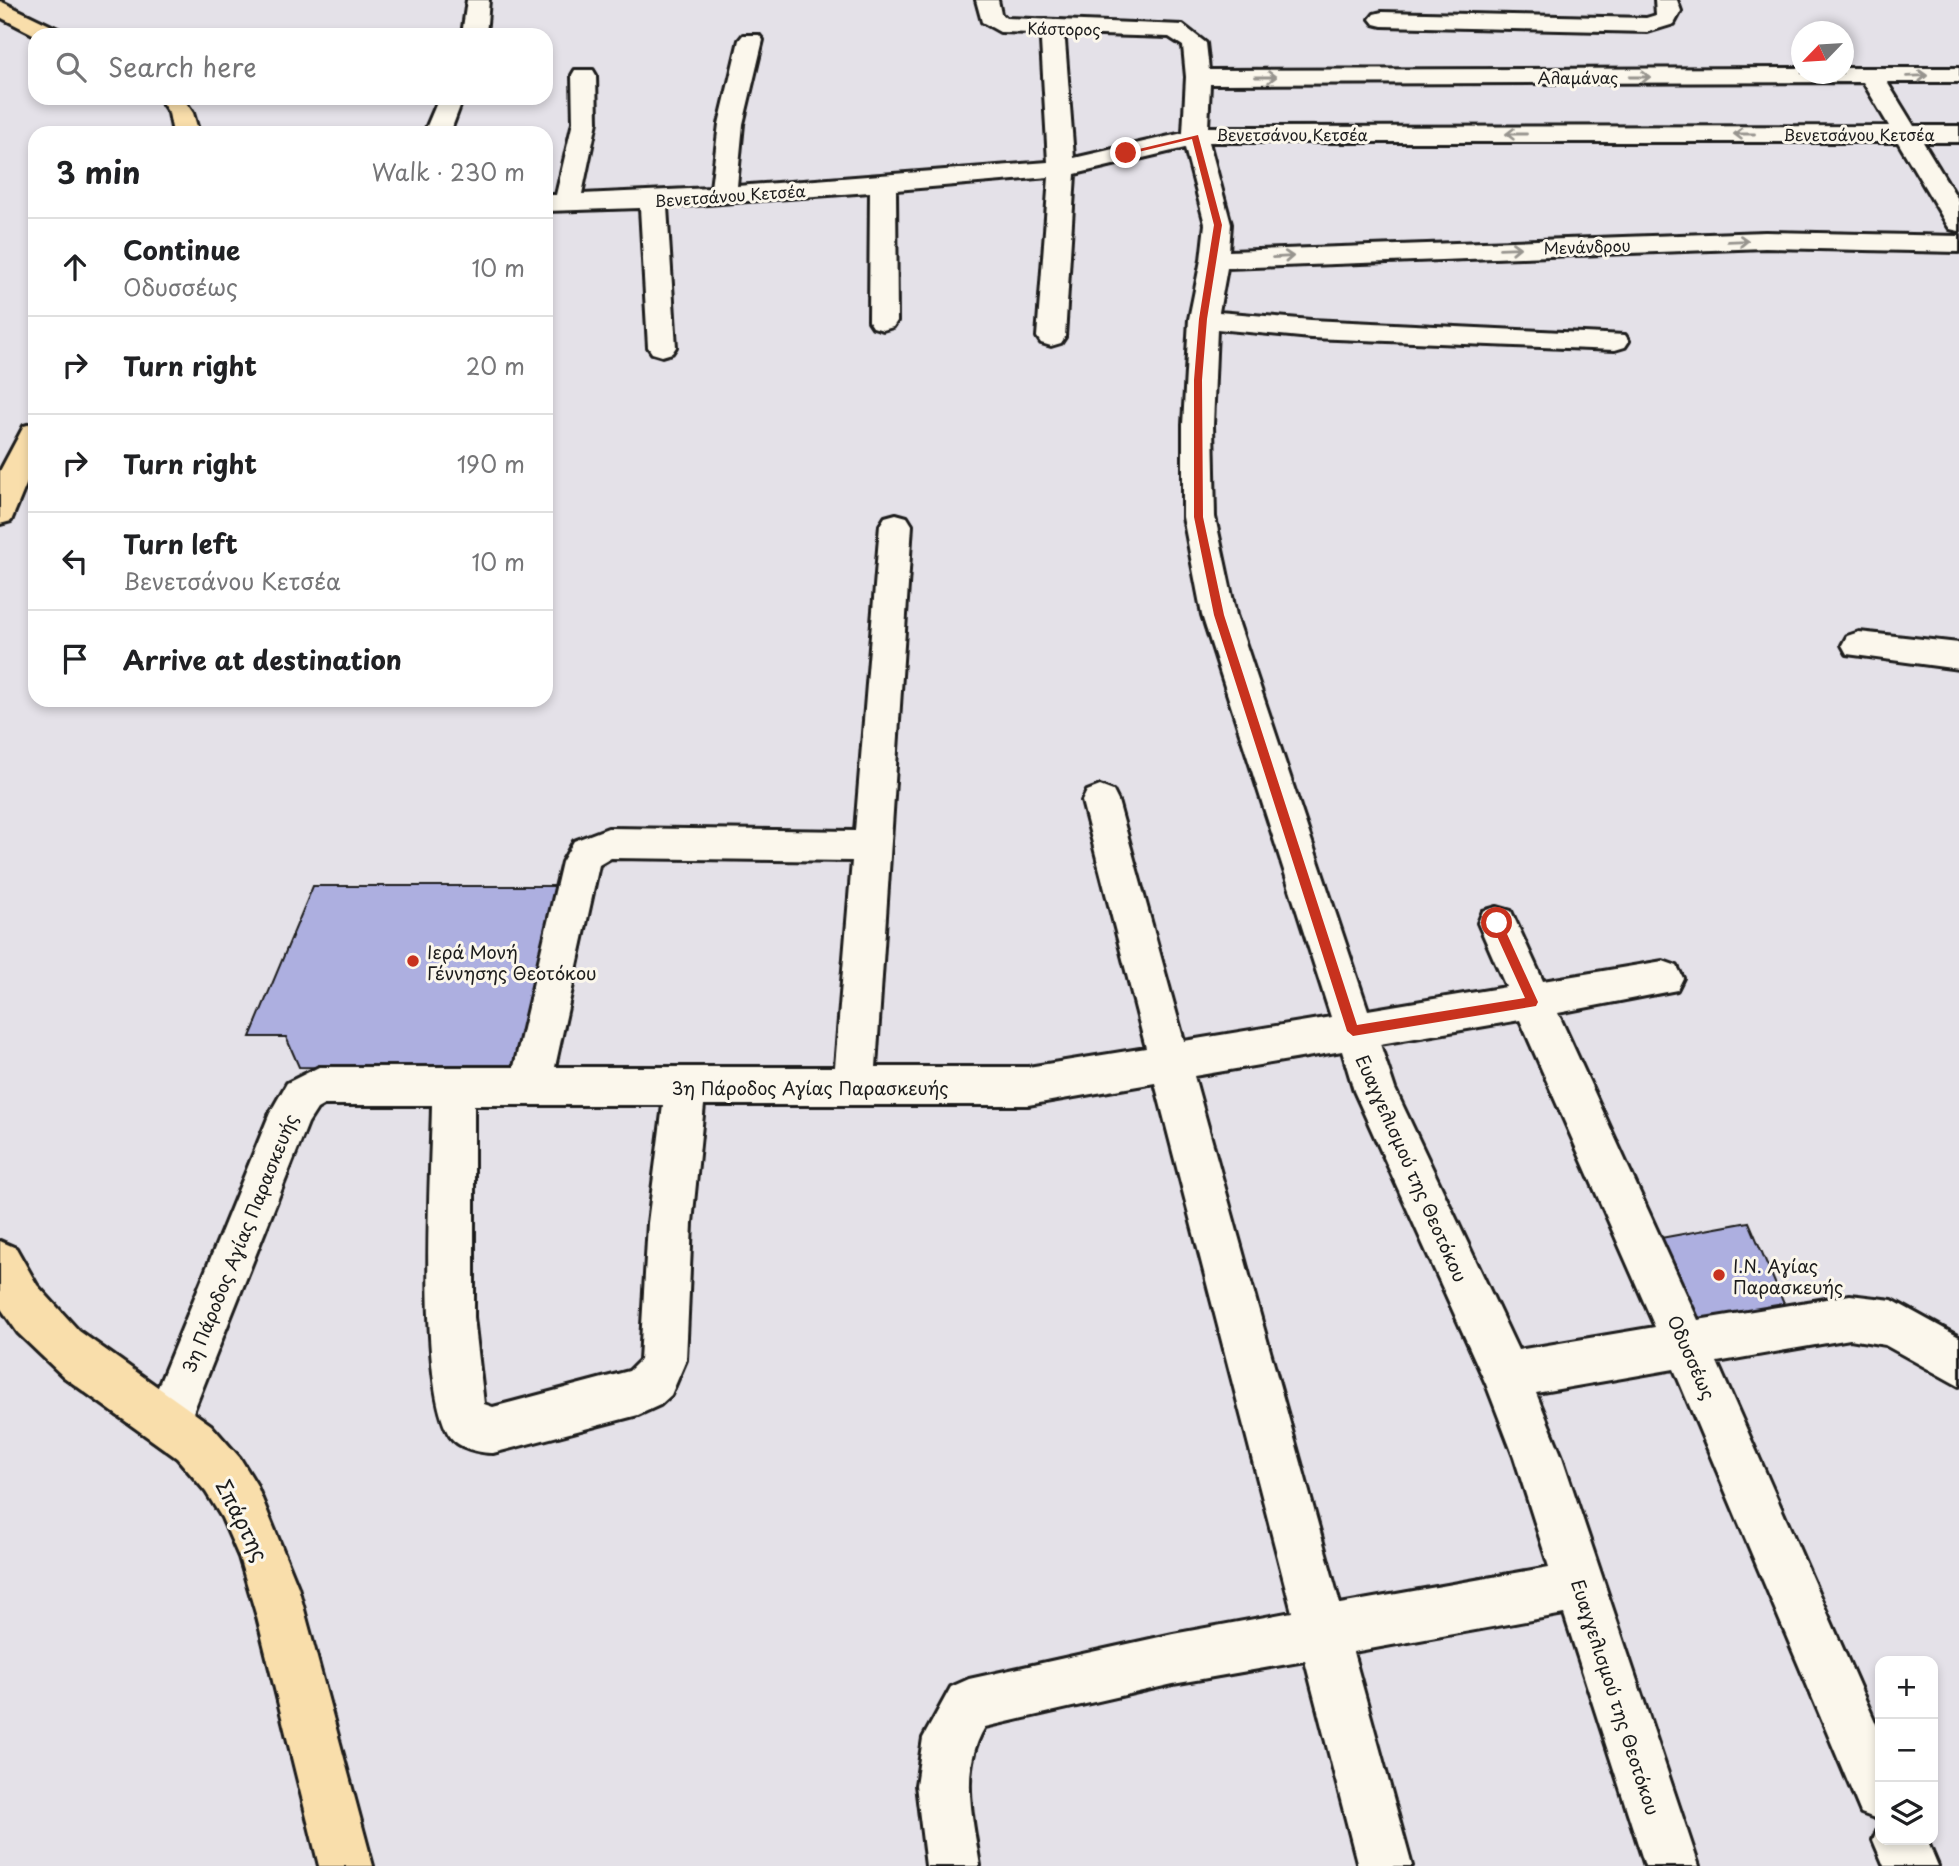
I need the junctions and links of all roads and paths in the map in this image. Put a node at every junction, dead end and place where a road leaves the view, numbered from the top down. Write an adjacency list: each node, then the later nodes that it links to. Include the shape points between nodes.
1 (478, 0): 8 (street)
2 (987, 0): 5 (street, Κάστορος, via 990,17 1000,25)
3 (1665, 0): 6 (street, via 1670,11 1666,19 1648,25)
4 (0, 8): 7 (main road)
5 (1156, 19): 15 (street, Ευαγγελισμού της Θεοτόκου, via 1191,38)
6 (1382, 19)
7 (39, 28)
8 (475, 28)
9 (0, 35): 10 (main road)
10 (28, 37)
11 (751, 40): 26 (street, via 732,124)
12 (1053, 41): 24 (street)
13 (583, 75): 28 (street, via 585,122)
14 (1959, 75): 16 (street, Αλαμάνας, one-way to 14)
15 (1198, 77): 16 (street, Αλαμάνας, one-way to 16); 23 (street, Ευαγγελισμού της Θεοτόκου)
16 (1872, 77): 21 (street)
17 (176, 105): 19 (main road)
18 (448, 105): 20 (street)
19 (184, 126)
20 (440, 126)
21 (1905, 134): 22 (street, Βενετσάνου Κετσέα); 23 (street, Βενετσάνου Κετσέα, one-way to 23); 29 (street)
22 (1959, 134)
23 (1195, 136): 24 (street, Βενετσάνου Κετσέα); 31 (street, Ευαγγελισμού της Θεοτόκου, via 1218,225)
24 (1060, 167): 25 (street, Βενετσάνου Κετσέα); 34 (street, via 1063,211)
25 (883, 185): 26 (street, Βενετσάνου Κετσέα); 33 (street)
26 (723, 196): 27 (street, Βενετσάνου Κετσέα)
27 (653, 200): 28 (street, Βενετσάνου Κετσέα); 36 (street)
28 (556, 203)
29 (1959, 223)
30 (1959, 244): 31 (street, Μενάνδρου, one-way to 30, via 1765,240)
31 (1215, 260): 32 (street, Ευαγγελισμού της Θεοτόκου)
32 (1203, 319): 35 (street); 47 (street, Ευαγγελισμού της Θεοτόκου, via 1198,380 1199,517 1205,559)
33 (883, 321)
34 (1051, 337)
35 (1615, 341)
36 (662, 347)
37 (28, 447): 38 (main road)
38 (0, 513)
39 (896, 525): 43 (street)
40 (1859, 645): 41 (street)
41 (1959, 656)
42 (1100, 801): 48 (street)
43 (872, 846): 50 (street, via 608,843 587,852); 52 (street)
44 (1497, 923): 46 (street, Οδυσσέως)
45 (1662, 978): 46 (street, 3η Πάροδος Αγίας Παρασκευής)
46 (1532, 1002): 47 (street, 3η Πάροδος Αγίας Παρασκευής); 54 (street, Οδυσσέως)
47 (1353, 1031): 48 (street, 3η Πάροδος Αγίας Παρασκευής); 56 (street, Ευαγγελισμού της Θεοτόκου, via 1391,1128)
48 (1170, 1060): 52 (street, 3η Πάροδος Αγίας Παρασκευής, via 1028,1086); 59 (street)
49 (453, 1086): 50 (street, 3η Πάροδος Αγίας Παρασκευής); 51 (street, via 452,1317 461,1408 465,1422 477,1430 493,1430 638,1392 659,1374 673,1168); 57 (street, 3η Πάροδος Αγίας Παρασκευής, via 329,1084 302,1096 291,1113)
50 (530, 1086): 51 (street, 3η Πάροδος Αγίας Παρασκευής)
51 (686, 1086): 52 (street, 3η Πάροδος Αγίας Παρασκευής)
52 (853, 1088)
53 (0, 1263): 57 (main road, Σπάρτης, via 21,1304 50,1335 82,1363)
54 (1686, 1344): 55 (street, via 1862,1317 1892,1323); 56 (street); 60 (street, Οδυσσέως)
55 (1959, 1363)
56 (1506, 1375): 58 (street, Ευαγγελισμού της Θεοτόκου)
57 (168, 1419): 62 (main road, Σπάρτης, via 205,1453 223,1479 266,1564)
58 (1580, 1586): 59 (street); 65 (street, Ευαγγελισμού της Θεοτόκου)
59 (1321, 1633): 63 (street, via 1173,1659 969,1705 948,1738 942,1785); 64 (street)
60 (1875, 1782)
61 (1902, 1845): 66 (street)
62 (346, 1866)
63 (953, 1866)
64 (1385, 1866)
65 (1672, 1866)
66 (1911, 1866)

